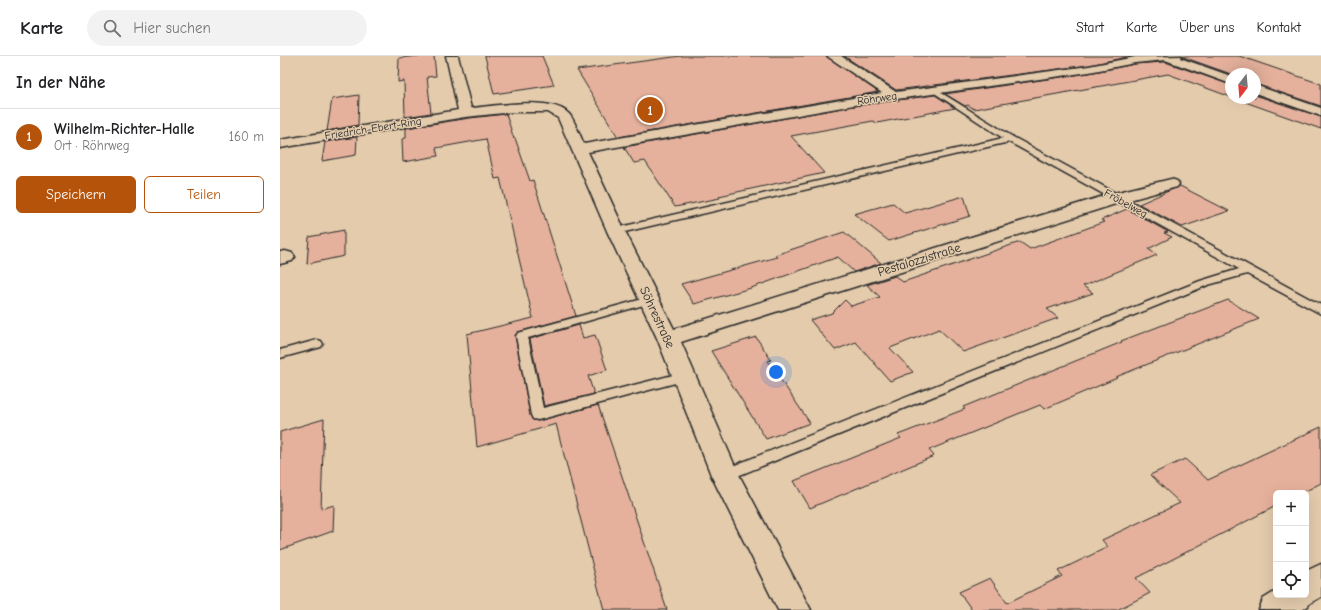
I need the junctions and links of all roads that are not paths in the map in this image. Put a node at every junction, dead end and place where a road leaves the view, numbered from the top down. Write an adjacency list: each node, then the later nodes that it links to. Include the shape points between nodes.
1 (452, 56): 9 (street)
2 (833, 56): 7 (street)
3 (1168, 56): 4 (street); 5 (street, Röhrweg)
4 (1225, 78)
5 (935, 91): 7 (street, Röhrweg); 10 (lane, Fröbelweg)
6 (1261, 91): 8 (street)
7 (894, 96): 12 (street, Röhrweg)
8 (1321, 112)
9 (465, 113): 11 (street, Friedrich-Ebert-Ring); 12 (street, Söhrestraße, via 513,108 551,108 564,116)
10 (1010, 139): 14 (lane, Fröbelweg); 15 (lane)
11 (280, 144)
12 (579, 149): 15 (street, Söhrestraße)
13 (1171, 184): 14 (street, Pestalozzistraße)
14 (1116, 198): 16 (lane, Fröbelweg); 19 (street, Pestalozzistraße)
15 (616, 231): 17 (street, Söhrestraße)
16 (1249, 270): 18 (lane, Fröbelweg); 23 (lane, via 1204,284)
17 (650, 300): 19 (street, Söhrestraße); 22 (lane, via 522,336 538,415)
18 (1321, 310)
19 (668, 338): 22 (street, Söhrestraße)
20 (317, 344): 21 (lane)
21 (280, 354)
22 (685, 376): 23 (street, Söhrestraße)
23 (725, 475): 27 (street, Söhrestraße)
24 (1321, 579): 25 (street)
25 (1309, 587)
26 (1293, 598): 28 (street)
27 (795, 610)
28 (1275, 610)

